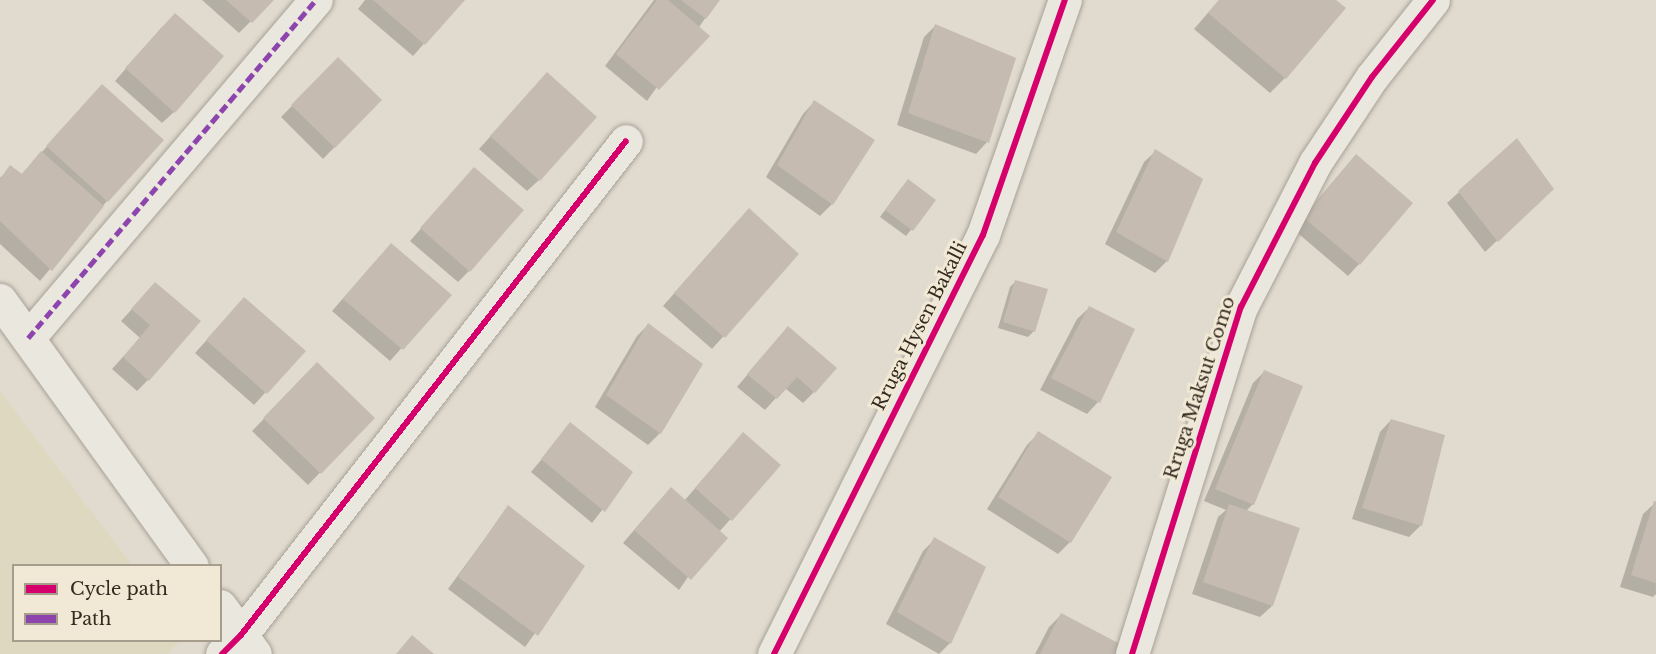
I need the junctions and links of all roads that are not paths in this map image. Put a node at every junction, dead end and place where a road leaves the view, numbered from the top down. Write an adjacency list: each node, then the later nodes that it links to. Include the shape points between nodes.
1 (316, 0): 6 (street)
2 (1065, 0): 10 (street, Rruga Hysen Bakalli, via 983,235)
3 (1433, 0): 11 (street, Rruga Maksut Como, via 1372,77 1315,163 1241,307)
4 (626, 141): 9 (street)
5 (0, 300): 6 (street)
6 (28, 338): 7 (street)
7 (191, 564)
8 (222, 610): 9 (street)
9 (239, 648)
10 (774, 654)
11 (1132, 654)

